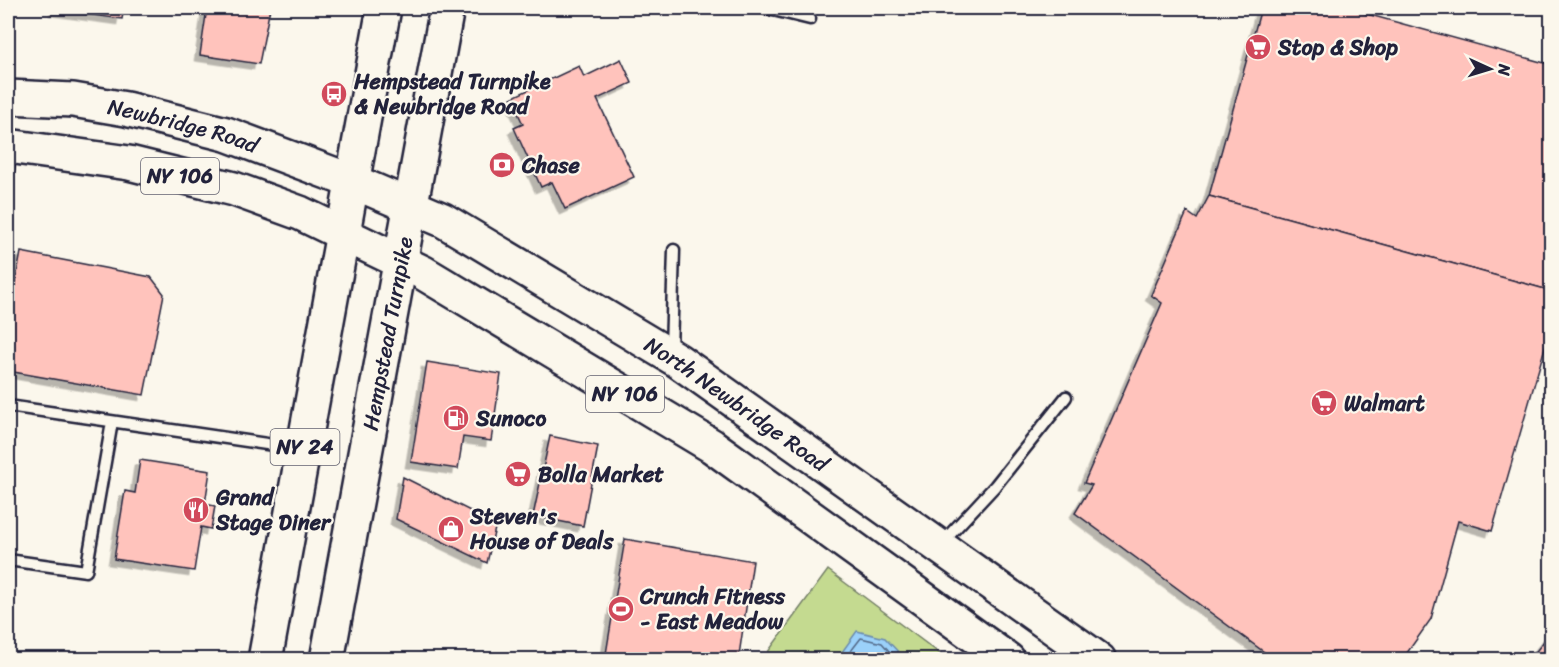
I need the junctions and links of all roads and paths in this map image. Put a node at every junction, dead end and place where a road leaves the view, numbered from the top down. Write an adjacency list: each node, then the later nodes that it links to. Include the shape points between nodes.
1 (384, 8): 7 (main road, NY 24)
2 (447, 8): 8 (main road, Hempstead Turnpike / NY 24)
3 (765, 8): 4 (lane)
4 (810, 19)
5 (8, 96): 7 (main road, Newbridge Road / NY 106, via 73,100 126,109 226,134)
6 (9, 154): 9 (main road, Newbridge Road / NY 106, via 129,163 234,189)
7 (354, 182): 8 (main road, North Newbridge Road / NY 106); 9 (main road, NY 24)
8 (412, 206): 11 (main road, Hempstead Turnpike / NY 24); 12 (main road, North Newbridge Road / NY 106, via 453,226)
9 (344, 234): 11 (main road, Newbridge Road / NY 106); 16 (main road, NY 24)
10 (674, 250): 12 (lane)
11 (402, 263): 19 (main road, NY 106, via 712,446); 22 (main road, Hempstead Turnpike / NY 24)
12 (670, 356): 17 (main road, North Newbridge Road / NY 106)
13 (1066, 397): 17 (lane, via 995,486)
14 (8, 406): 15 (lane)
15 (112, 422): 16 (lane); 18 (lane, via 86,571)
16 (304, 449): 21 (main road, NY 24)
17 (940, 545): 19 (main road); 23 (main road, North Newbridge Road / NY 106)
18 (8, 560)
19 (904, 584): 20 (main road, NY 106)
20 (994, 653)
21 (265, 660)
22 (327, 660)
23 (1099, 660)

